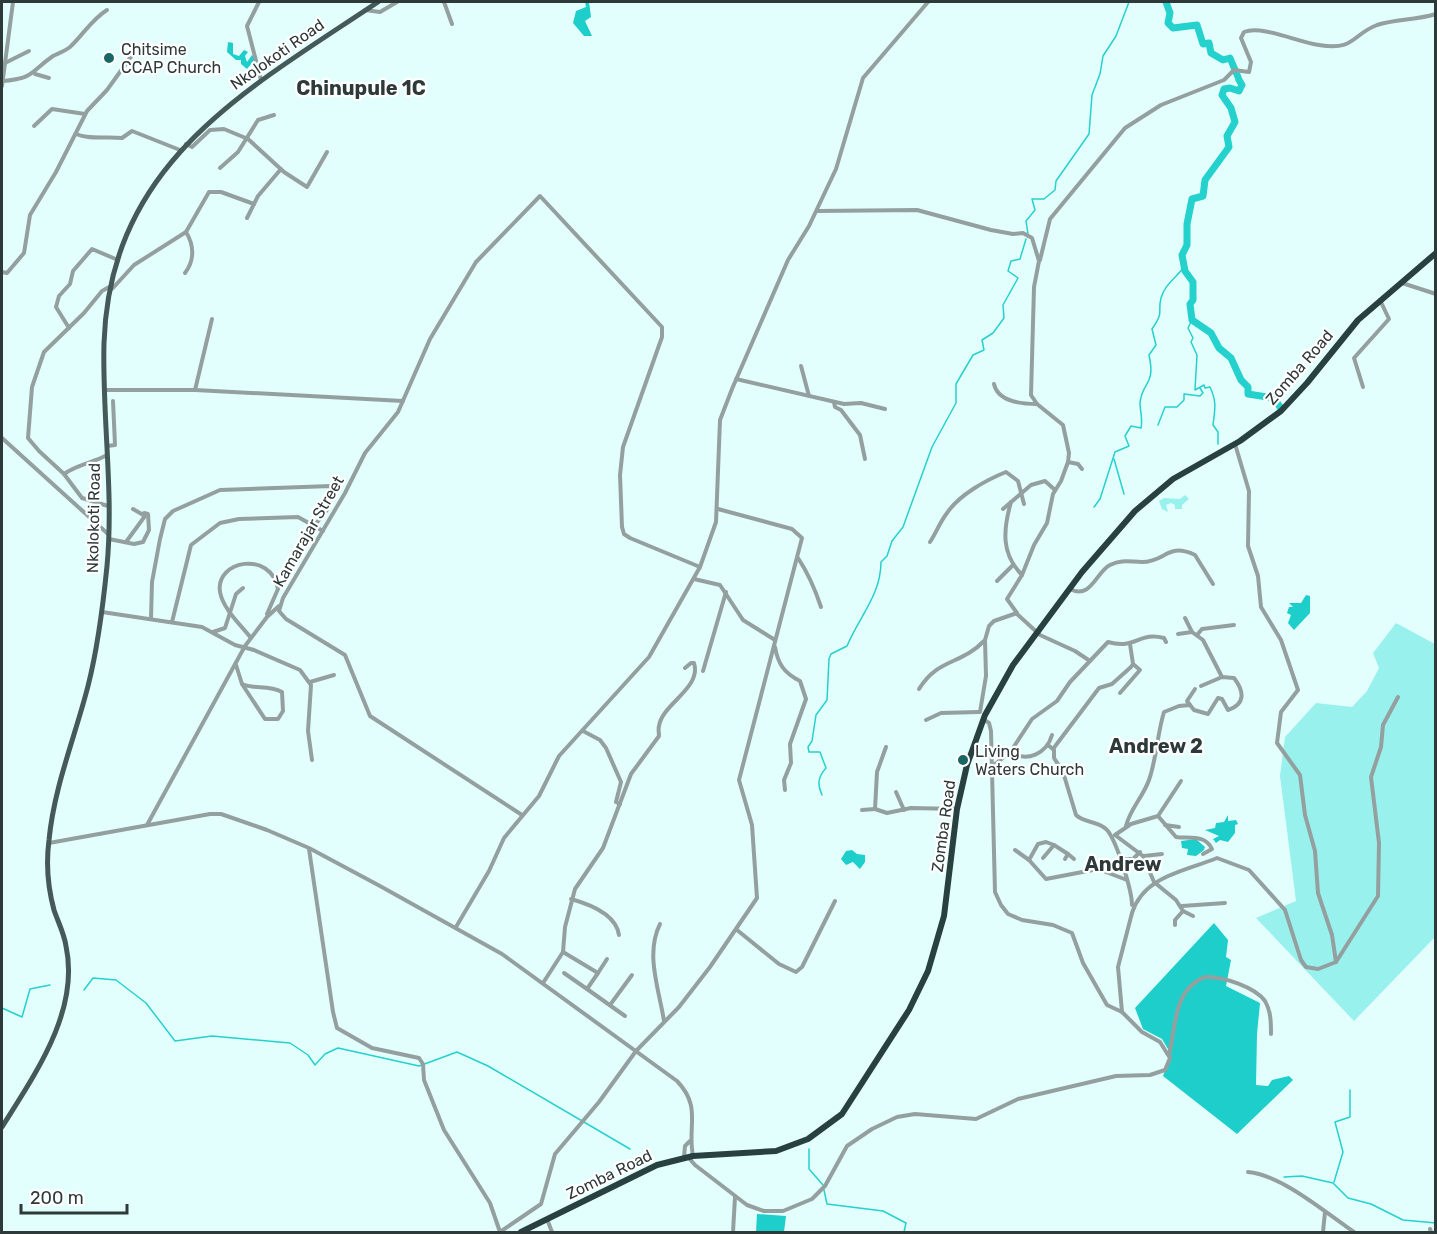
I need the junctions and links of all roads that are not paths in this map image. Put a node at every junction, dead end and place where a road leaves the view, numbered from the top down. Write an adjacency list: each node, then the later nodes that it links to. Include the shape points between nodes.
1 (13, 2): 13 (street)
2 (260, 2): 16 (street, via 247,26)
3 (378, 2): 8 (main road, Nkolokoti Road)
4 (397, 2): 8 (street, via 380,12)
5 (444, 2): 10 (street)
6 (928, 2): 29 (street, via 862,78 836,169)
7 (107, 10): 14 (street, via 92,20 69,48)
8 (365, 10): 16 (main road, Nkolokoti Road)
9 (1436, 14): 34 (street, via 1376,26 1341,46 1301,42 1274,32 1244,32 1241,38 1251,62 1249,72 1234,70 1224,80 1161,105 1125,128 1050,219)
10 (452, 24)
11 (28, 51): 13 (street)
12 (135, 51): 18 (street)
13 (5, 63): 17 (street)
14 (35, 74): 15 (street); 17 (street)
15 (49, 78)
16 (261, 80): 23 (main road, Nkolokoti Road)
17 (3, 84)
18 (85, 114): 20 (street, via 52,109); 21 (street)
19 (274, 116): 22 (street, via 258,120)
20 (34, 126)
21 (75, 135): 24 (street, via 122,138 132,131); 35 (street, via 30,215 24,254 7,273)
22 (248, 139): 23 (street, via 215,129 193,146); 26 (street); 27 (street)
23 (185, 144): 24 (main road, Nkolokoti Road)
24 (180, 150): 33 (main road, Nkolokoti Road, via 137,212)
25 (327, 152): 27 (street, via 309,187)
26 (220, 168)
27 (281, 169): 28 (street)
28 (254, 204): 30 (street); 31 (street, via 212,190 201,202)
29 (817, 211): 34 (street, via 917,210 991,230 1023,233 1032,238); 45 (street, via 788,260)
30 (247, 218)
31 (186, 232): 36 (street, via 192,256); 39 (street, via 134,265)
32 (1436, 253): 37 (highway, Zomba Road)
33 (118, 260): 38 (main road, Nkolokoti Road); 43 (street, via 92,249 73,271 56,307)
34 (1040, 261): 54 (street, via 1034,287 1030,389)
35 (2, 272)
36 (185, 273)
37 (1402, 283): 40 (street); 41 (highway, Zomba Road)
38 (111, 285): 39 (main road, Nkolokoti Road); 43 (street)
39 (110, 292): 48 (main road, Nkolokoti Road, via 104,341)
40 (1436, 294)
41 (1380, 300): 47 (street, via 1389,319 1354,357); 57 (highway, Zomba Road, via 1358,320 1292,400)
42 (212, 319): 49 (street)
43 (69, 328): 63 (street, via 41,358 31,394 28,438)
44 (801, 366): 50 (street)
45 (736, 379): 50 (street); 71 (street, via 720,420)
46 (994, 384): 54 (street, via 995,390 1009,400)
47 (1363, 387)
48 (105, 390): 49 (street); 58 (main road, Nkolokoti Road)
49 (195, 390): 52 (street)
50 (809, 396): 53 (street)
51 (113, 401): 58 (street, via 115,445)
52 (403, 401): 74 (street, Kamarajar Street, via 365,453); 80 (street, Kamarajar Street, via 428,342 476,262 540,196 662,327 662,337 623,447 622,527 630,538)
53 (834, 401): 55 (street); 60 (street, via 860,435)
54 (1037, 404): 61 (street, via 1063,425 1070,453)
55 (885, 409)
56 (2, 438): 75 (street)
57 (1235, 444): 86 (highway, Zomba Road, via 1180,474 1135,511); 175 (street, via 1249,491 1248,546 1258,576 1261,607 1281,640 1298,690 1281,712 1277,743 1299,775 1315,851 1318,893)
58 (107, 446): 59 (main road, Nkolokoti Road)
59 (107, 455): 63 (street); 68 (main road, Nkolokoti Road)
60 (865, 459)
61 (1068, 462): 62 (street); 64 (street)
62 (1082, 469)
63 (64, 474): 68 (street, via 85,500)
64 (1055, 490): 65 (street, via 1043,480); 81 (street, via 1047,523)
65 (1021, 494): 66 (street); 67 (street); 77 (street, via 1018,481 1006,472 976,484 947,512)
66 (1011, 502): 70 (street); 79 (street, via 1005,547)
67 (1024, 504)
68 (108, 506): 75 (main road, Nkolokoti Road)
69 (133, 509): 72 (street)
70 (1003, 509)
71 (718, 510): 78 (street, via 800,534); 80 (street)
72 (144, 513): 76 (street); 76 (street, via 149,516 145,540)
73 (314, 526): 74 (street); 94 (street, via 327,510 333,494 331,486 220,490 173,511 165,519 160,537); 96 (street, via 298,517 248,518 220,523 205,533 189,550)
74 (323, 531): 88 (street, Kamarajar Street)
75 (109, 537): 76 (street); 91 (main road, Nkolokoti Road)
76 (126, 542)
77 (930, 542)
78 (798, 558): 89 (street, via 815,586); 104 (street)
79 (1012, 565): 81 (street); 83 (street)
80 (700, 567): 82 (street)
81 (1022, 575): 92 (street, via 1006,601)
82 (694, 579): 87 (street, via 720,585); 126 (street, via 649,657)
83 (997, 581)
84 (1213, 584): 86 (street, via 1195,555 1175,549 1144,562 1118,562 1105,568 1089,588)
85 (243, 588): 90 (street, via 236,594)
86 (1070, 589): 99 (highway, Zomba Road)
87 (726, 592): 104 (street, via 743,620); 113 (street)
88 (280, 606): 93 (street); 142 (street, Kamarajar Street, via 283,617 345,655 370,716)
89 (821, 606)
90 (230, 611): 93 (street, via 220,592 225,574 238,565 260,565 270,571 278,589); 98 (street, via 225,628); 103 (street)
91 (102, 612): 94 (street); 149 (main road, Nkolokoti Road, via 93,665 55,803)
92 (1017, 614): 99 (street); 105 (street, via 991,623)
93 (267, 617): 103 (street)
94 (151, 618): 96 (street)
95 (1185, 618): 100 (street)
96 (172, 622): 98 (street)
97 (1234, 625): 102 (street, via 1202,628)
98 (213, 632): 108 (street)
99 (1036, 632): 109 (street); 124 (highway, Zomba Road)
100 (1192, 632): 101 (street); 102 (street)
101 (1178, 634)
102 (1197, 635): 115 (street)
103 (251, 638): 108 (street)
104 (775, 640): 135 (street, via 780,665 787,675 800,681 806,699 790,744 791,763 784,780); 171 (street, via 740,780 751,820 758,893)
105 (985, 640): 119 (street, via 970,655 929,673); 124 (street)
106 (1166, 642): 107 (street, via 1164,638 1149,636)
107 (1130, 643): 109 (street, via 1108,642); 110 (street)
108 (245, 646): 111 (street); 116 (street, via 300,670)
109 (1090, 661): 131 (street, via 1057,701 1032,719)
110 (1133, 664): 121 (street, via 1140,669); 130 (street, via 1112,684 1101,686)
111 (236, 665): 117 (street); 144 (street)
112 (685, 668): 137 (street, via 694,663 694,676 663,718 659,736 631,774)
113 (703, 671)
114 (334, 675): 116 (street)
115 (1222, 677): 118 (street); 123 (street, via 1234,678 1243,691 1235,708 1228,710 1218,698 1208,714)
116 (310, 682): 132 (street)
117 (242, 684): 117 (street, via 282,692 283,711 278,719 265,719)
118 (1201, 686)
119 (918, 689)
120 (1195, 689): 123 (street, via 1187,701)
121 (1120, 693)
122 (1398, 697): 175 (street, via 1383,725 1371,777 1378,832 1378,896)
123 (1190, 705): 146 (street, via 1162,714 1154,766)
124 (983, 714): 125 (street, via 940,713); 133 (street, via 990,726); 139 (highway, Zomba Road)
125 (926, 720)
126 (583, 731): 137 (street, via 606,748 621,782 616,802); 142 (street, via 559,756 539,796)
127 (1052, 735): 128 (street)
128 (1048, 745): 130 (street); 131 (street, via 1029,757)
129 (886, 747): 138 (street, via 877,772)
130 (1053, 749): 148 (street, via 1076,815 1102,826)
131 (1011, 751): 133 (street)
132 (312, 760)
133 (993, 767): 182 (street, via 995,892 1000,905 1022,920 1072,933 1083,963 1105,1002)
134 (1181, 781): 143 (street)
135 (785, 790)
136 (896, 792): 141 (street)
137 (621, 804): 162 (street, via 603,848)
138 (875, 809): 140 (street); 141 (street, via 887,813)
139 (957, 809): 141 (street); 190 (highway, Zomba Road, via 944,916 928,971 909,1010 847,1108 828,1126 794,1146 760,1153)
140 (862, 810)
141 (904, 810)
142 (522, 815): 170 (street, via 504,838)
143 (1158, 816): 145 (street); 146 (street)
144 (146, 825): 149 (street); 151 (street, via 221,814)
145 (1164, 825): 147 (street); 155 (street, via 1176,837 1195,837 1209,843 1212,849)
146 (1126, 826): 148 (street)
147 (1179, 827)
148 (1113, 836): 153 (street); 158 (street)
149 (48, 843): 188 (main road, Nkolokoti Road, via 50,892 68,951 67,999 52,1040)
150 (1054, 845): 156 (street); 157 (street); 159 (street, via 1038,844)
151 (309, 848): 170 (street); 195 (street, via 337,1028 372,1048 413,1054 424,1066 424,1080 444,1130 490,1203)
152 (1015, 850): 159 (street)
153 (1141, 854): 154 (street); 158 (street, via 1133,859); 161 (street)
154 (1162, 854)
155 (1203, 854)
156 (1043, 858)
157 (1074, 859)
158 (1120, 859): 160 (street)
159 (1029, 860): 160 (street, via 1046,879 1098,869)
160 (1128, 880): 166 (street)
161 (1154, 882): 165 (street); 166 (street, via 1138,896); 175 (street, via 1217,858 1234,863 1256,876 1285,910 1306,967 1318,969)
162 (572, 899): 172 (street, via 597,908 615,924); 173 (street)
163 (835, 901): 171 (street, via 796,972 779,964)
164 (1226, 903): 165 (street)
165 (1182, 909): 167 (street); 169 (street)
166 (1132, 913): 182 (street, via 1118,967)
167 (1193, 916)
168 (660, 924): 184 (street, via 652,953)
169 (1175, 925)
170 (456, 927): 179 (street)
171 (737, 930): 184 (street)
172 (619, 935)
173 (563, 952): 177 (street); 179 (street)
174 (607, 959): 177 (street)
175 (1336, 962)
176 (564, 973): 180 (street)
177 (598, 973): 180 (street)
178 (632, 975): 181 (street)
179 (543, 983): 186 (street)
180 (586, 989): 181 (street)
181 (610, 1005): 183 (street)
182 (1122, 1012): 187 (street)
183 (625, 1016)
184 (664, 1021): 186 (street)
185 (1271, 1034): 187 (street, via 1268,1007 1260,996 1231,982 1205,977 1181,1000)
186 (636, 1051): 189 (street, via 687,1092 693,1109); 195 (street, via 555,1154 541,1203)
187 (1169, 1054): 192 (street, via 1168,1066 1159,1074 1116,1076 1018,1099 980,1118 915,1114 897,1117 847,1146 825,1186 812,1199 794,1208 764,1211)
188 (2, 1127)
189 (691, 1140): 190 (street); 190 (street, via 685,1146)
190 (688, 1157): 192 (street, via 694,1166); 194 (highway, Zomba Road, via 657,1165)
191 (1248, 1172): 193 (street, via 1270,1179)
192 (735, 1196): 198 (street)
193 (1325, 1212): 199 (street); 200 (street)
194 (547, 1220): 196 (highway, Zomba Road); 197 (street)
195 (500, 1232)
196 (521, 1233)
197 (552, 1233)
198 (733, 1233)
199 (1323, 1233)
200 (1354, 1233)

